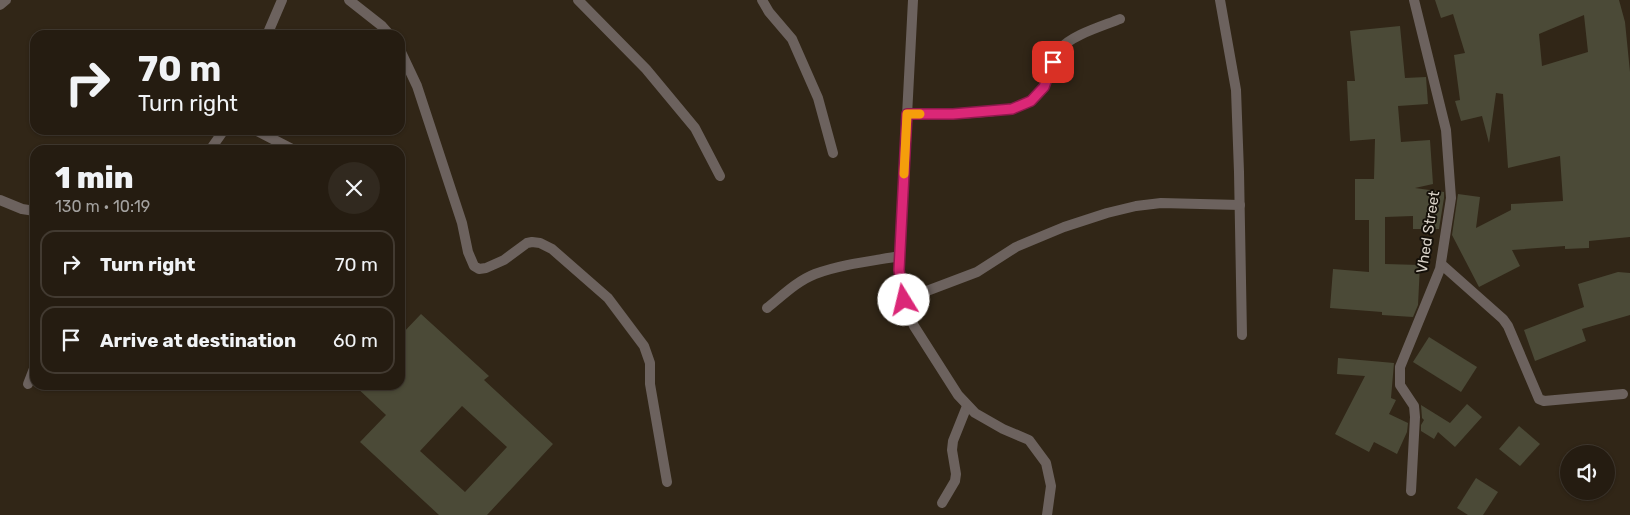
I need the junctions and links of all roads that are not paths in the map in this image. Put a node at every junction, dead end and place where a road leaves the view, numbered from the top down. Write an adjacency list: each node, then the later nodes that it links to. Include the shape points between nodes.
1 (6, 0): 9 (street)
2 (282, 0): 11 (street)
3 (349, 0): 12 (street)
4 (578, 0): 18 (street, via 646,69 695,128)
5 (762, 0): 17 (street, via 792,39 818,98)
6 (913, 0): 14 (street)
7 (1220, 0): 20 (street, via 1236,90)
8 (1414, 0): 23 (street, Vhed Street, via 1446,130 1451,198)
9 (0, 5)
10 (1120, 19): 14 (street, via 1071,40 1059,50 1044,87 1031,101 1012,109)
11 (269, 30)
12 (386, 30)
13 (405, 60): 31 (street, via 418,86 474,266 486,268 504,260 527,243 540,243 552,249 608,298 644,346 650,363 650,384)
14 (907, 114): 22 (street)
15 (265, 135): 16 (street)
16 (284, 145)
17 (833, 153)
18 (720, 176)
19 (0, 200): 21 (street)
20 (1240, 205): 24 (street, via 1161,203 1107,213 1016,247 977,272); 26 (street)
21 (30, 210)
22 (900, 256): 24 (street); 25 (street, via 814,274)
23 (1441, 264): 29 (street, via 1503,319 1540,399); 32 (street, Vhed Street, via 1400,367 1400,385 1414,406 1415,417)
24 (904, 300): 30 (street, via 914,326)
25 (767, 308)
26 (1242, 335)
27 (30, 379): 28 (street)
28 (28, 384)
29 (1623, 394)
30 (967, 406): 33 (street, via 953,441 955,481); 34 (street, via 1003,429 1029,440 1037,449 1049,474)
31 (667, 482)
32 (1410, 491)
33 (942, 503)
34 (1047, 515)

